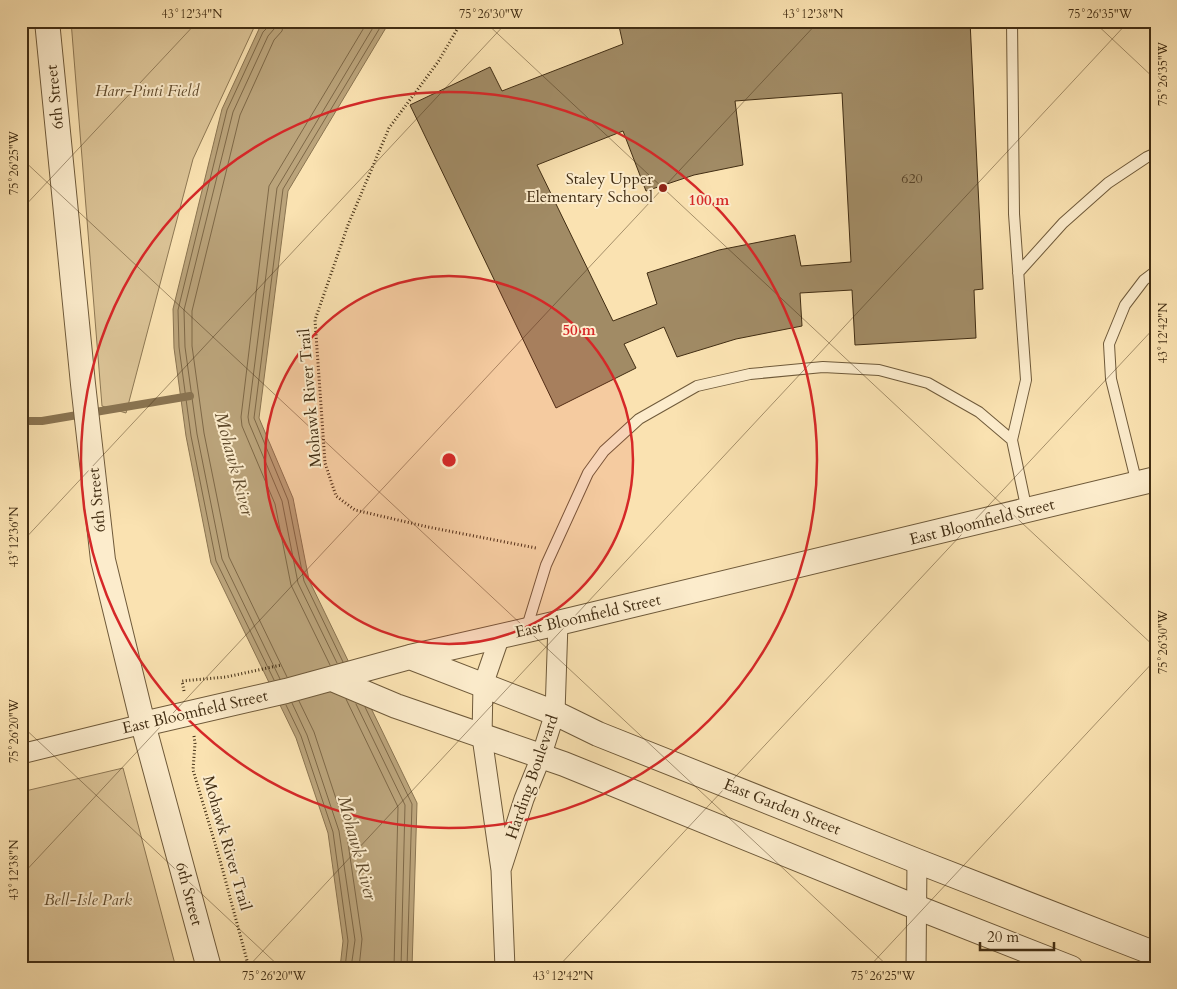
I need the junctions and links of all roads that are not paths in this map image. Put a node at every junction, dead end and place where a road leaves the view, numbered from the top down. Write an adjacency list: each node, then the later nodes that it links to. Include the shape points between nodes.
1 (47, 21): 16 (street, 6th Street, via 103,560)
2 (1012, 21): 5 (lane, via 1014,214)
3 (1156, 154): 5 (lane, via 1147,156 1108,183 1063,223)
4 (1156, 271): 7 (lane, via 1144,280 1125,305 1110,344 1111,379)
5 (1018, 273): 6 (lane, via 1026,380)
6 (1012, 440): 8 (lane); 10 (lane, via 978,412 928,384 879,370 824,367 750,374 697,386 639,419 604,451 588,473 546,565)
7 (1147, 481): 8 (street, East Bloomfield Street)
8 (1027, 511): 9 (street, East Bloomfield Street)
9 (558, 623): 10 (street, East Bloomfield Street); 15 (street, Harding Boulevard)
10 (525, 631): 11 (street, East Bloomfield Street)
11 (500, 636): 12 (street, East Bloomfield Street); 14 (street, Harding Boulevard)
12 (410, 657): 13 (street, East Bloomfield Street); 14 (street, East Garden Street)
13 (332, 679): 16 (street, East Bloomfield Street); 17 (street)
14 (483, 685): 15 (street, East Garden Street); 17 (street, Harding Boulevard)
15 (555, 713): 19 (street, Harding Boulevard); 20 (street, East Garden Street, via 598,734)
16 (143, 724): 18 (street, East Bloomfield Street); 24 (street, 6th Street)
17 (482, 737): 19 (street); 21 (street, Harding Boulevard)
18 (21, 754)
19 (541, 757): 21 (street, Harding Boulevard); 22 (street)
20 (916, 861): 22 (street); 23 (street, East Garden Street)
21 (501, 870): 25 (street, Harding Boulevard)
22 (916, 907): 26 (street); 27 (street)
23 (1156, 954)
24 (209, 968)
25 (505, 968)
26 (916, 968)
27 (1070, 968)

